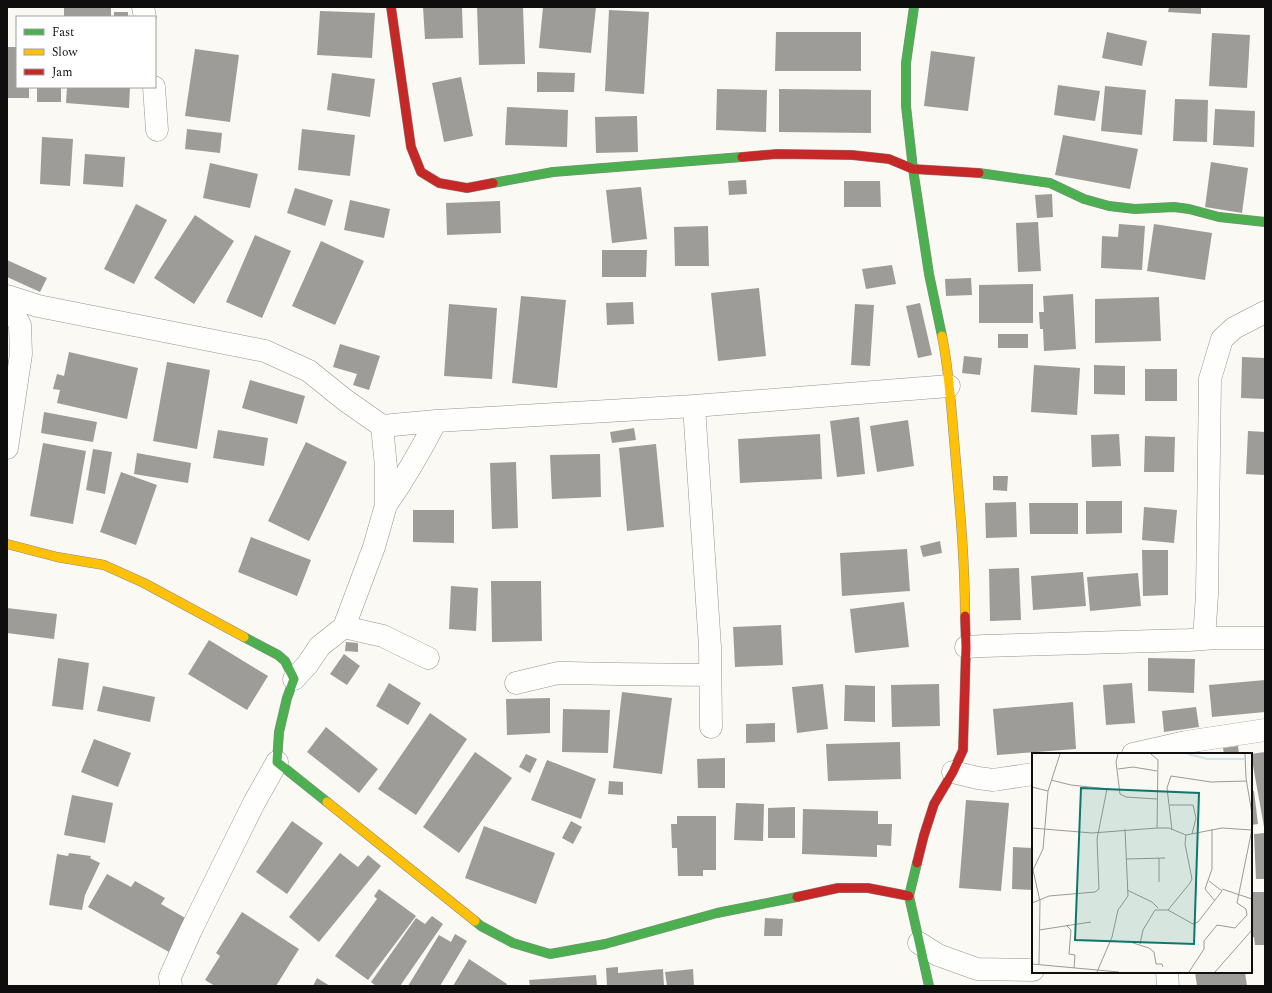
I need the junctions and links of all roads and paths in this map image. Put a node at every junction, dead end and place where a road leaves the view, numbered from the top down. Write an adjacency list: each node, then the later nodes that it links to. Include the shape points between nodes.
1 (391, 7): 5 (street, via 411,147 421,172 439,183 467,188 553,172 777,154 852,154 889,159)
2 (914, 7): 5 (street, via 906,63 906,106)
3 (154, 88): 4 (street)
4 (157, 130)
5 (913, 169): 6 (street, via 976,173 1050,183 1084,199 1109,206 1135,209 1174,207 1219,217); 10 (street, via 929,274 946,355)
6 (1265, 222)
7 (7, 296): 13 (street, via 38,306 265,351 309,372)
8 (7, 300): 14 (street, via 20,325 21,354)
9 (1265, 312): 19 (street, via 1234,328 1222,339 1210,379)
10 (949, 386): 11 (street); 20 (street, via 965,574)
11 (694, 406): 12 (street); 22 (street)
12 (436, 421): 13 (street); 15 (street)
13 (382, 426): 15 (street)
14 (7, 448)
15 (386, 505): 17 (street)
16 (7, 544): 23 (street, via 57,557 104,565 144,583 278,655 285,661)
17 (344, 627): 21 (street, via 383,636); 23 (street, via 320,646)
18 (1265, 638): 19 (street)
19 (1204, 639): 20 (street)
20 (966, 647): 30 (street, via 963,750)
21 (428, 658)
22 (710, 675): 24 (street, via 558,673); 25 (street)
23 (294, 679): 29 (street, via 280,732)
24 (516, 683)
25 (711, 727)
26 (1265, 730): 27 (street, via 1186,742)
27 (1159, 751): 28 (street)
28 (1142, 753)
29 (277, 762): 32 (street, via 480,926 513,943 550,954 605,944 717,913 838,888 868,888); 36 (street, via 254,803 192,930 170,977)
30 (953, 772): 31 (street, via 994,780); 32 (street, via 934,804)
31 (1032, 774)
32 (909, 896): 33 (street)
33 (919, 942): 34 (street, via 938,955 977,969); 37 (street)
34 (1032, 970)
35 (1167, 973): 38 (street)
36 (171, 986)
37 (929, 986)
38 (1168, 986)

